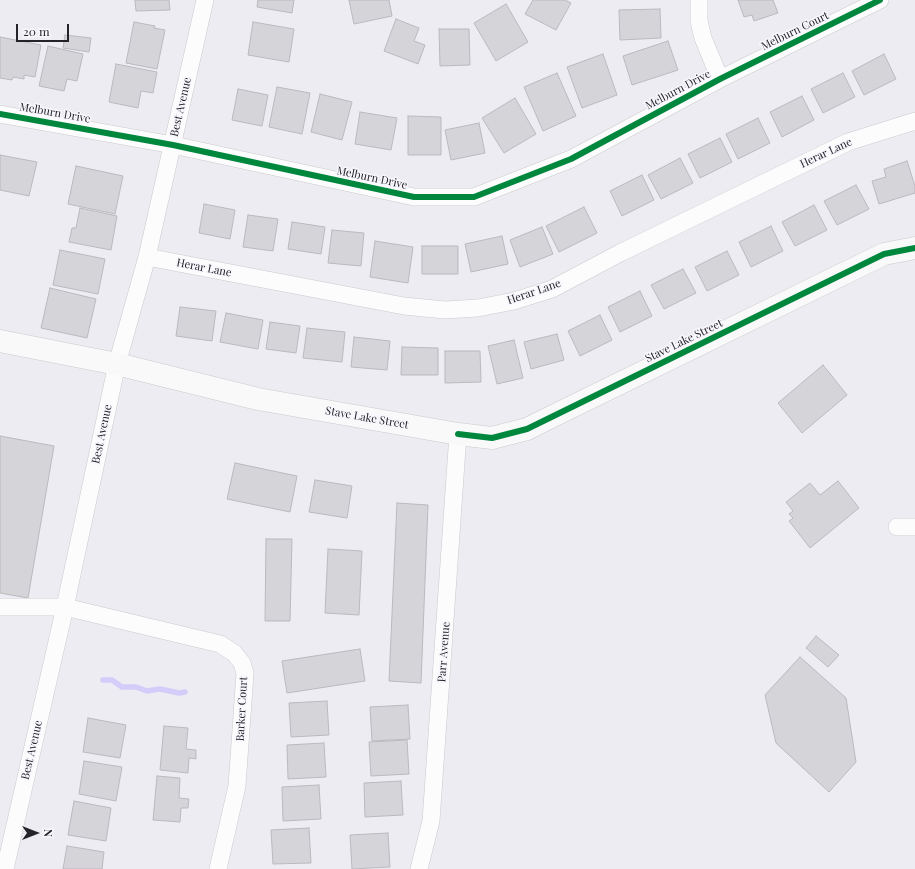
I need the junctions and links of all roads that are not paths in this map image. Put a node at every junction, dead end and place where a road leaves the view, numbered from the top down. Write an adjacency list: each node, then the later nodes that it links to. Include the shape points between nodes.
1 (205, 0): 7 (street, Best Avenue)
2 (699, 0): 4 (street, via 699,21 703,38)
3 (880, 0): 4 (street, Melburn Court)
4 (720, 79): 7 (street, Melburn Drive, via 571,159 474,197 414,197)
5 (0, 114): 7 (street, Melburn Drive)
6 (915, 121): 9 (street, Herar Lane, via 848,142 552,289 514,301 478,308 445,310 404,306)
7 (172, 145): 9 (street, Best Avenue)
8 (915, 248): 12 (main road, Stave Lake Street, via 884,254 527,429 492,438)
9 (147, 257): 11 (street, Best Avenue)
10 (0, 341): 11 (main road, Stave Lake Street)
11 (117, 364): 12 (main road, Stave Lake Street, via 258,399); 16 (street, Best Avenue)
12 (458, 434): 19 (street, Parr Avenue, via 432,814)
13 (897, 527): 14 (street)
14 (915, 527)
15 (0, 607): 16 (street)
16 (65, 607): 17 (street, Best Avenue); 18 (street, Barker Court, via 220,644 234,653 242,663 244,673 236,786)
17 (5, 869)
18 (218, 869)
19 (419, 869)

